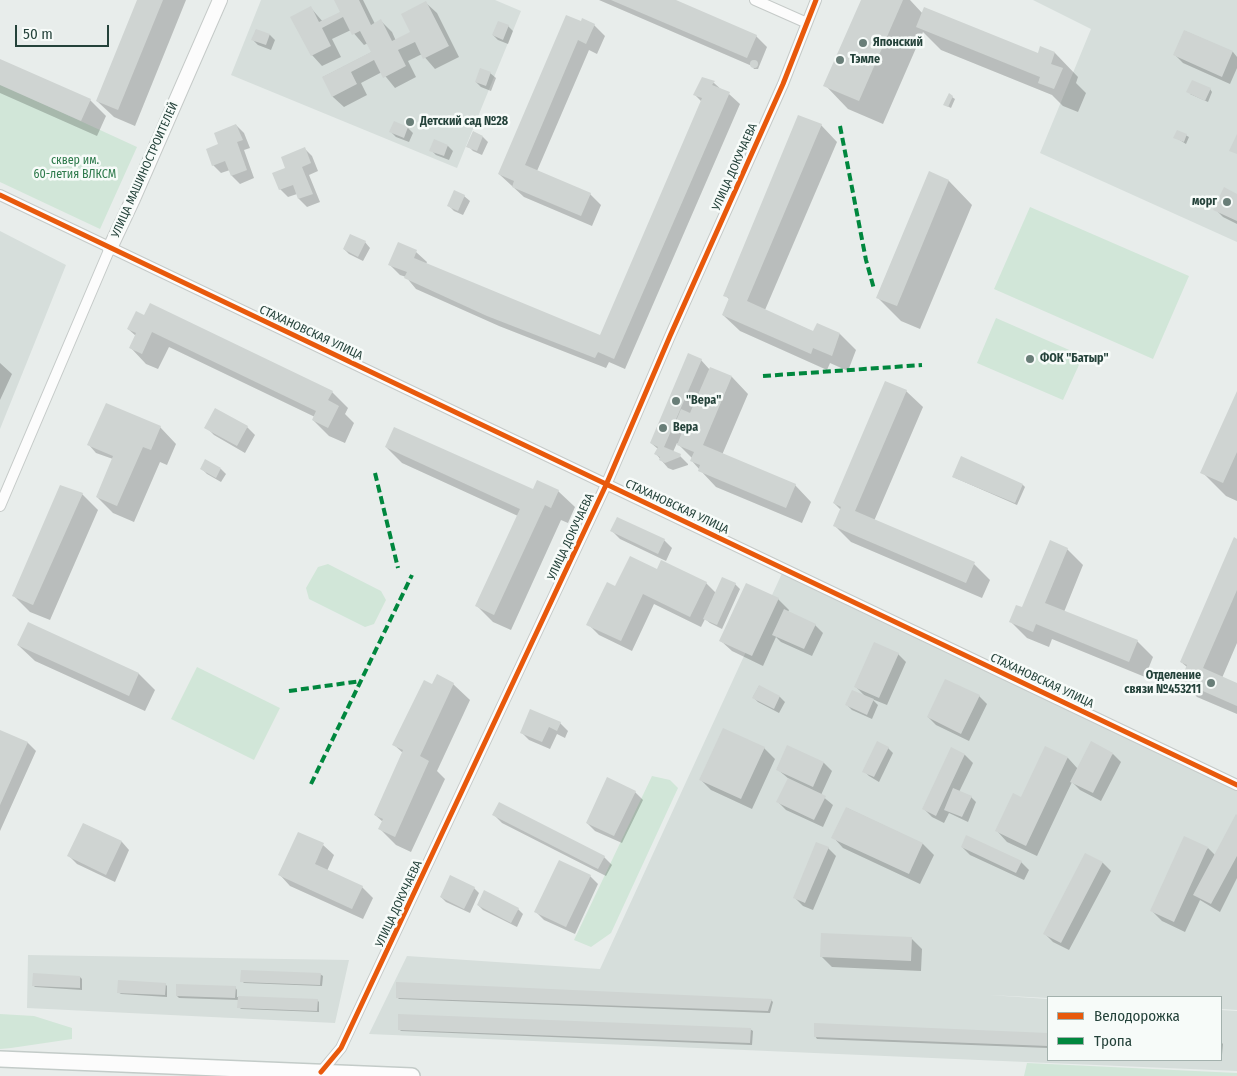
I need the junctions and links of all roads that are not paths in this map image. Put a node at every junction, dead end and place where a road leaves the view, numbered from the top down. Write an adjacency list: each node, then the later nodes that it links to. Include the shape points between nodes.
1 (220, 0): 6 (street, УЛИЦА МАШИНОСТРОИТЕЛЕЙ)
2 (756, 0): 4 (street)
3 (816, 0): 4 (street, УЛИЦА ДОКУЧАЕВА)
4 (807, 23): 7 (street, УЛИЦА ДОКУЧАЕВА)
5 (0, 195): 6 (street, СТАХАНОВСКАЯ УЛИЦА)
6 (110, 248): 7 (street, СТАХАНОВСКАЯ УЛИЦА); 8 (street, УЛИЦА МАШИНОСТРОИТЕЛЕЙ)
7 (606, 485): 9 (street, СТАХАНОВСКАЯ УЛИЦА); 12 (street, УЛИЦА ДОКУЧАЕВА, via 341,1048)
8 (0, 506)
9 (1237, 785)
10 (0, 1059): 11 (main road)
11 (165, 1070): 12 (main road)
12 (321, 1072): 13 (main road)
13 (412, 1076)

